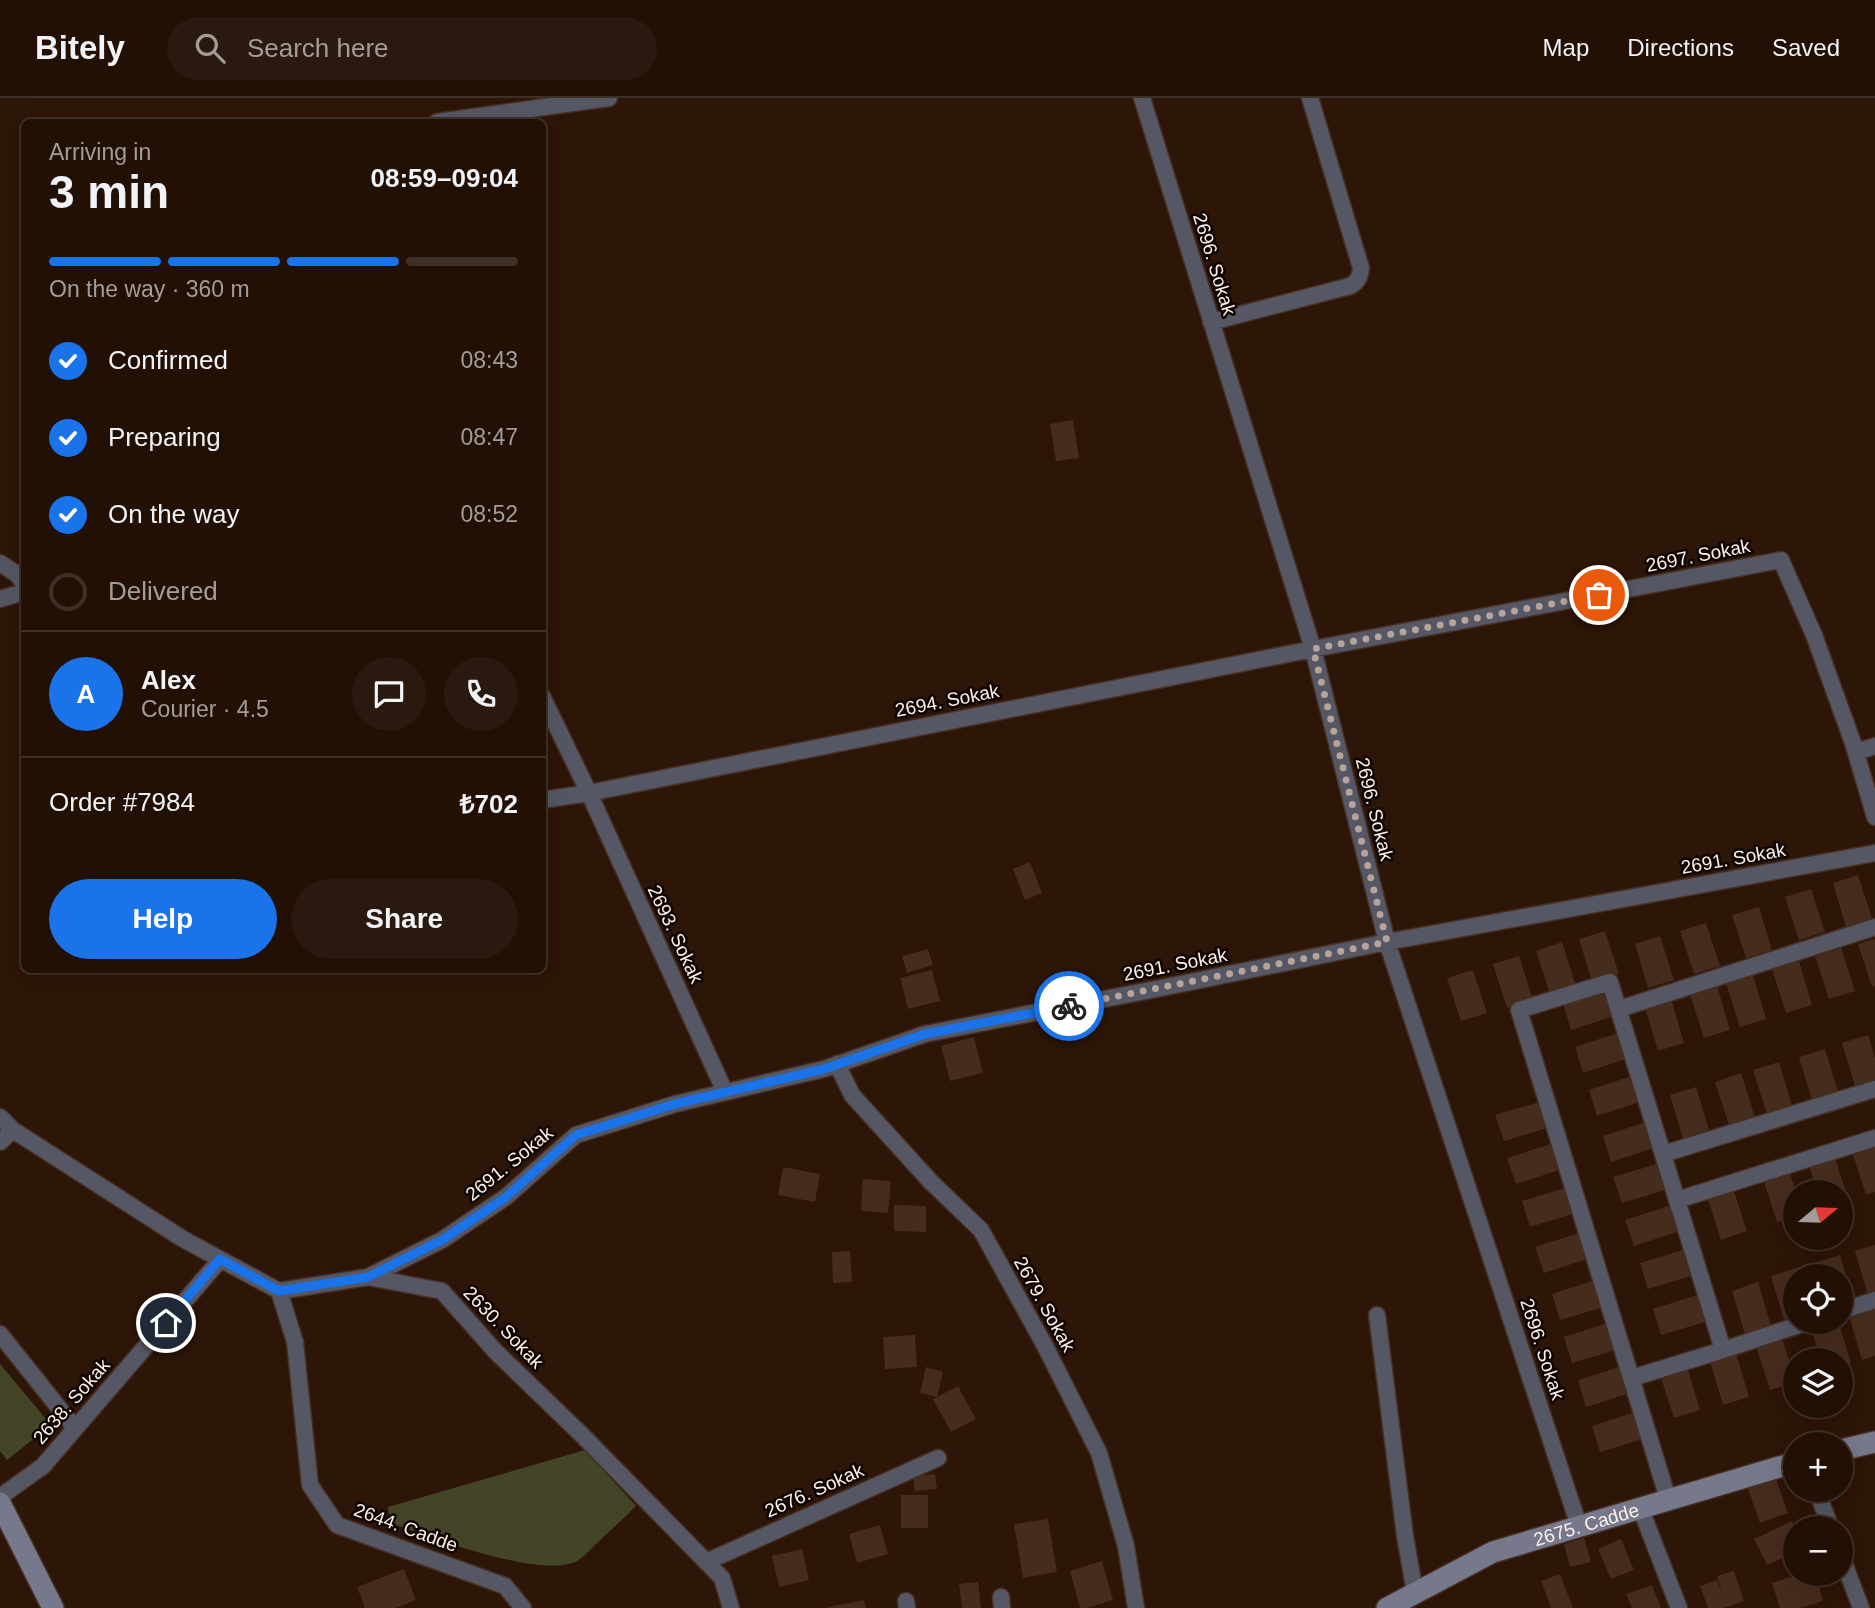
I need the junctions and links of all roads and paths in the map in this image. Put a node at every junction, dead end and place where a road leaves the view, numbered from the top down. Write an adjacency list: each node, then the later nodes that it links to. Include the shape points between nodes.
1 (609, 98): 4 (street)
2 (1142, 98): 5 (street, 2696. Sokak)
3 (1310, 98): 5 (street, via 1360,275 1350,286)
4 (458, 119)
5 (1211, 322): 10 (street, 2696. Sokak)
6 (0, 563): 7 (street)
7 (21, 580)
8 (21, 593): 9 (street)
9 (0, 600)
10 (1313, 649): 13 (street, 2697. Sokak, via 1781,560); 14 (street, 2694. Sokak); 19 (street, 2696. Sokak)
11 (546, 704): 14 (street, 2693. Sokak)
12 (1875, 746): 13 (street)
13 (1856, 752): 16 (street, 2697. Sokak)
14 (589, 793): 15 (street, 2694. Sokak); 23 (street, 2693. Sokak)
15 (546, 799)
16 (1875, 817)
17 (1875, 853): 19 (street, 2691. Sokak)
18 (1875, 927): 20 (street)
19 (1387, 942): 21 (street, 2691. Sokak, via 925,1034); 49 (street, 2696. Sokak)
20 (1619, 1009): 28 (street); 39 (street, via 1610,982 1519,1010)
21 (837, 1064): 23 (street, 2691. Sokak); 56 (street, 2679. Sokak, via 852,1096 981,1230 1045,1346 1099,1452 1126,1546)
22 (1875, 1089): 28 (street)
23 (726, 1092): 31 (street, 2691. Sokak, via 576,1135 506,1197 442,1240)
24 (0, 1117): 25 (street)
25 (13, 1130): 27 (street); 30 (street)
26 (1875, 1138): 29 (street)
27 (0, 1142)
28 (1663, 1153): 29 (street)
29 (1677, 1200): 38 (street)
30 (220, 1259): 32 (street); 40 (street, 2638. Sokak)
31 (368, 1277): 32 (street, 2630. Sokak); 50 (street, 2630. Sokak, via 442,1291 495,1351)
32 (279, 1291): 55 (street, 2644. Cadde, via 295,1342 310,1485 337,1524 505,1586)
33 (1875, 1300): 34 (street)
34 (1853, 1307)
35 (1377, 1315): 52 (street)
36 (1783, 1330): 38 (street)
37 (0, 1334): 40 (street)
38 (1723, 1350): 39 (street)
39 (1632, 1377): 46 (street)
40 (75, 1428): 45 (street, 2638. Sokak, via 43,1466)
41 (1875, 1442): 42 (street)
42 (1853, 1447)
43 (938, 1458): 50 (street, 2676. Sokak)
44 (1783, 1466): 46 (street, 2675. Cadde)
45 (0, 1497)
46 (1668, 1499): 48 (street, 2675. Cadde)
47 (0, 1503): 54 (street)
48 (1640, 1507): 49 (street, 2675. Cadde); 58 (street)
49 (1579, 1526): 52 (street, 2675. Cadde, via 1493,1552)
50 (706, 1562): 53 (street, 2630. Sokak, via 722,1578)
51 (1853, 1586): 59 (street)
52 (1415, 1593): 57 (street, 2675. Cadde)
53 (728, 1605)
54 (53, 1608)
55 (523, 1608)
56 (1136, 1608)
57 (1387, 1608)
58 (1679, 1608)
59 (1861, 1608)

